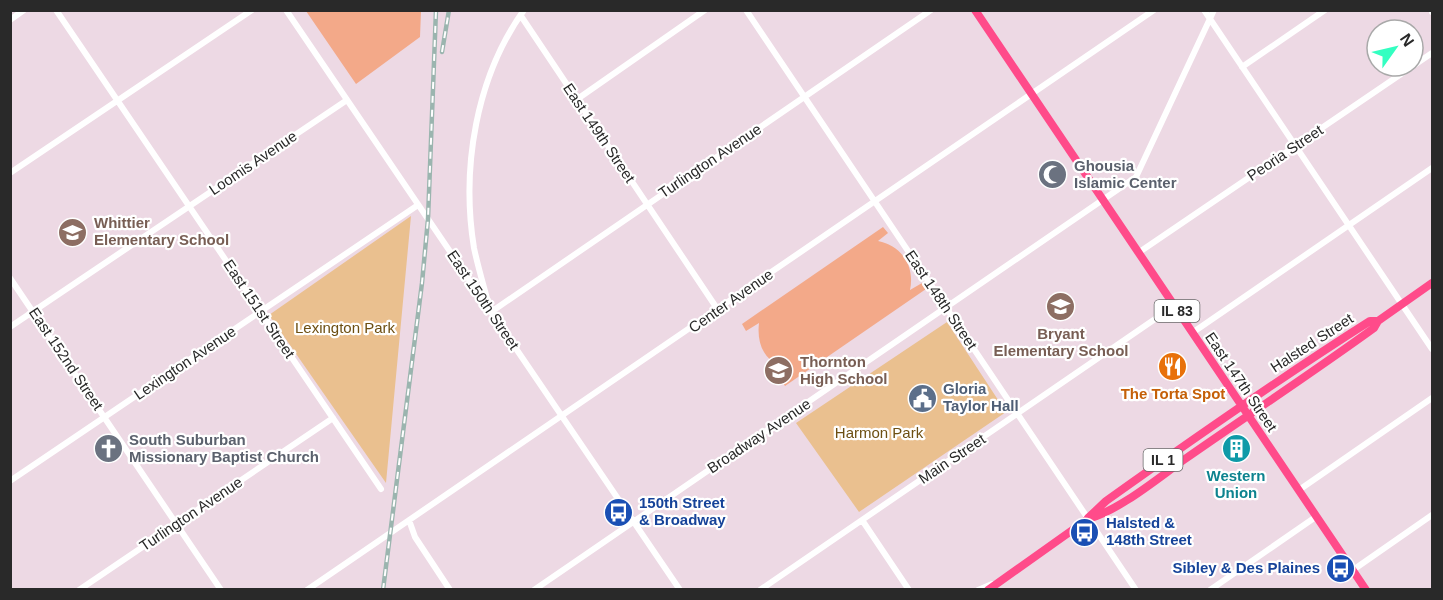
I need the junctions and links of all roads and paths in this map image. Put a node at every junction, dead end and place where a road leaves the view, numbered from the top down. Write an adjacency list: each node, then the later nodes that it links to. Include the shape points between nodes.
1 (24, 10): 15 (street)
2 (56, 10): 23 (street, East 151st Street)
3 (252, 10): 23 (street)
4 (286, 10): 21 (street, East 150th Street)
5 (705, 10): 22 (street)
6 (746, 10): 20 (street, East 148th Street)
7 (931, 10): 20 (street, Turlington Avenue)
8 (987, 10): 14 (street)
9 (1154, 10): 19 (street, Center Avenue)
10 (1204, 10): 16 (street)
11 (1214, 10): 16 (street, Broadway Avenue)
12 (1325, 10): 18 (street)
13 (522, 13): 22 (street, East 149th Street); 42 (street, via 496,59 475,122 471,200 474,248)
14 (977, 13): 19 (main road, East 147th Street / IL 83)
15 (10, 20)
16 (1210, 20): 18 (street); 28 (street, Broadway Avenue, via 1140,171)
17 (1432, 53): 24 (street, Peoria Street)
18 (1242, 67): 24 (street)
19 (1032, 94): 27 (street, Center Avenue); 28 (main road, East 147th Street / IL 83)
20 (803, 97): 27 (street, East 148th Street); 29 (street, Turlington Avenue)
21 (347, 100): 30 (street, East 150th Street); 31 (street, Loomis Avenue)
22 (576, 100): 29 (street, East 149th Street)
23 (118, 101): 26 (street); 31 (street, East 151st Street)
24 (1295, 146): 32 (street); 33 (street, Peoria Street)
25 (1432, 168): 32 (street)
26 (10, 173)
27 (875, 202): 38 (street, East 148th Street); 39 (street, Center Avenue)
28 (1102, 202): 33 (main road, East 147th Street / IL 83); 38 (street, Broadway Avenue)
29 (647, 204): 39 (street, East 149th Street); 42 (street, Turlington Avenue)
30 (418, 205): 41 (street, Lexington Avenue); 42 (street, East 150th Street)
31 (189, 206): 40 (street, Loomis Avenue); 41 (street, East 151st Street)
32 (1349, 224): 36 (street); 45 (street)
33 (1138, 253): 37 (main road, East 147th Street / IL 83)
34 (10, 278): 40 (street, East 152nd Street)
35 (1432, 283): 36 (main road, Halsted Street / IL 1)
36 (1402, 304): 43 (main road, Halsted Street / IL 1); 46 (street)
37 (1174, 306): 45 (main road, East 147th Street / IL 83); 49 (street, Main Street)
38 (946, 308): 49 (street, East 148th Street); 62 (street, Broadway Avenue)
39 (718, 310): 52 (street, Center Avenue)
40 (33, 312): 44 (street, Loomis Avenue); 51 (street, East 152nd Street)
41 (261, 312): 51 (street, Lexington Avenue); 53 (street, East 151st Street)
42 (491, 312): 52 (street, East 150th Street)
43 (1378, 321): 48 (main road, Halsted Street / IL 1, via 1366,324); 50 (main road, Halsted Street / IL 1, via 1374,328)
44 (10, 327)
45 (1192, 333): 48 (main road, East 147th Street / IL 83)
46 (1432, 349)
47 (1432, 398): 56 (street)
48 (1242, 406): 50 (main road, East 147th Street / IL 83); 59 (main road, Halsted Street / IL 1, via 1106,501)
49 (1018, 414): 59 (street, East 148th Street); 61 (street, Main Street)
50 (1248, 416): 56 (main road, East 147th Street / IL 83); 59 (main road, Halsted Street / IL 1, via 1099,516)
51 (105, 417): 54 (street, Lexington Avenue); 63 (street, East 152nd Street)
52 (562, 417): 60 (street, Center Avenue); 62 (street, East 150th Street)
53 (333, 418): 55 (street, East 151st Street); 63 (street, Turlington Avenue)
54 (10, 481)
55 (381, 489)
56 (1299, 490): 58 (main road, East 147th Street / IL 83)
57 (1432, 515): 64 (street)
58 (1317, 516): 64 (main road, East 147th Street / IL 83); 77 (street)
59 (1088, 519): 65 (main road, Halsted Street / IL 1); 76 (street, East 148th Street)
60 (409, 520): 68 (street, Center Avenue); 69 (street, via 415,537)
61 (862, 520): 72 (street, Main Street); 73 (street)
62 (634, 521): 70 (street, Broadway Avenue); 71 (street, East 150th Street)
63 (177, 523): 66 (street, Turlington Avenue); 67 (street, East 152nd Street)
64 (1353, 570): 78 (main road, East 147th Street / IL 83)
65 (996, 582): 74 (street); 75 (main road, Halsted Street / IL 1)
66 (79, 590)
67 (222, 590)
68 (307, 590)
69 (450, 590)
70 (534, 590)
71 (681, 590)
72 (760, 590)
73 (909, 590)
74 (978, 590)
75 (988, 590)
76 (1136, 590)
77 (1210, 590)
78 (1365, 590)

